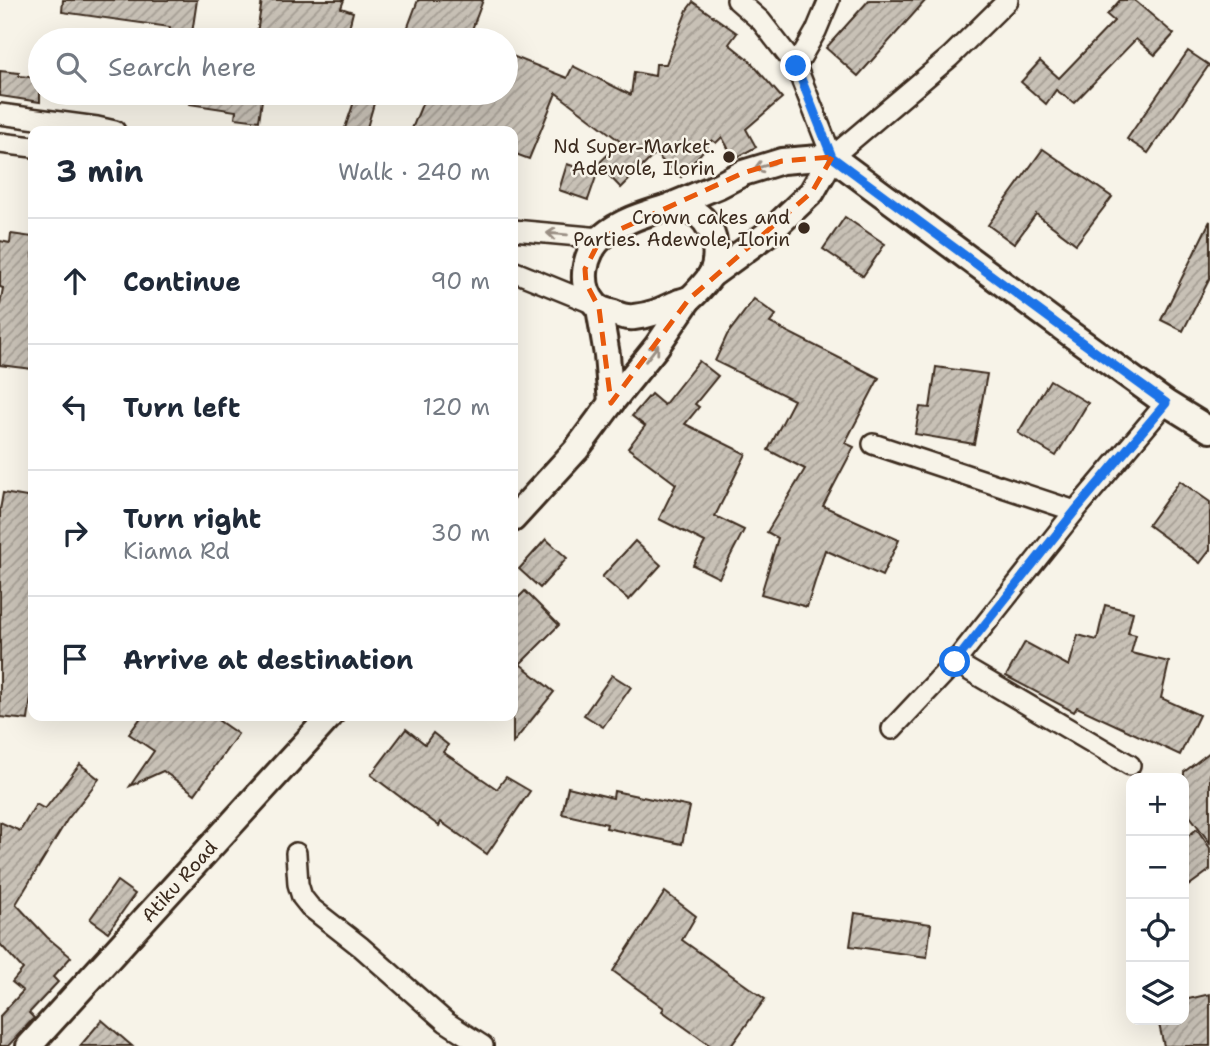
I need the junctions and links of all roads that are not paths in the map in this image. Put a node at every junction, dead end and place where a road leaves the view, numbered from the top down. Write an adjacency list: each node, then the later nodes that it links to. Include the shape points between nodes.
1 (737, 0): 4 (street, via 761,21)
2 (829, 0): 4 (street)
3 (1008, 0): 9 (street, via 950,57)
4 (796, 66): 9 (street)
5 (0, 114): 6 (street)
6 (90, 126)
7 (0, 143): 8 (street)
8 (28, 146)
9 (832, 157): 10 (street, one-way to 10, via 782,161); 14 (street, via 812,192 770,232); 18 (street)
10 (664, 208): 12 (street); 14 (street, via 692,211 704,219 715,244)
11 (518, 230): 12 (street, one-way to 11)
12 (601, 238): 16 (street, via 585,268 586,283)
13 (518, 273): 16 (street)
14 (710, 276): 15 (street)
15 (689, 299): 16 (street, via 660,312 629,318); 17 (street, one-way to 15)
16 (597, 306): 17 (street)
17 (611, 403): 22 (street)
18 (1166, 403): 19 (street); 21 (street)
19 (1210, 430)
20 (873, 444): 21 (street)
21 (1075, 511): 23 (street)
22 (518, 514)
23 (955, 662): 25 (street); 26 (street)
24 (325, 721): 28 (street, Atiku Road)
25 (892, 729)
26 (1130, 765)
27 (296, 852): 29 (street, via 298,884 310,907 446,1022)
28 (29, 1046)
29 (483, 1046)

